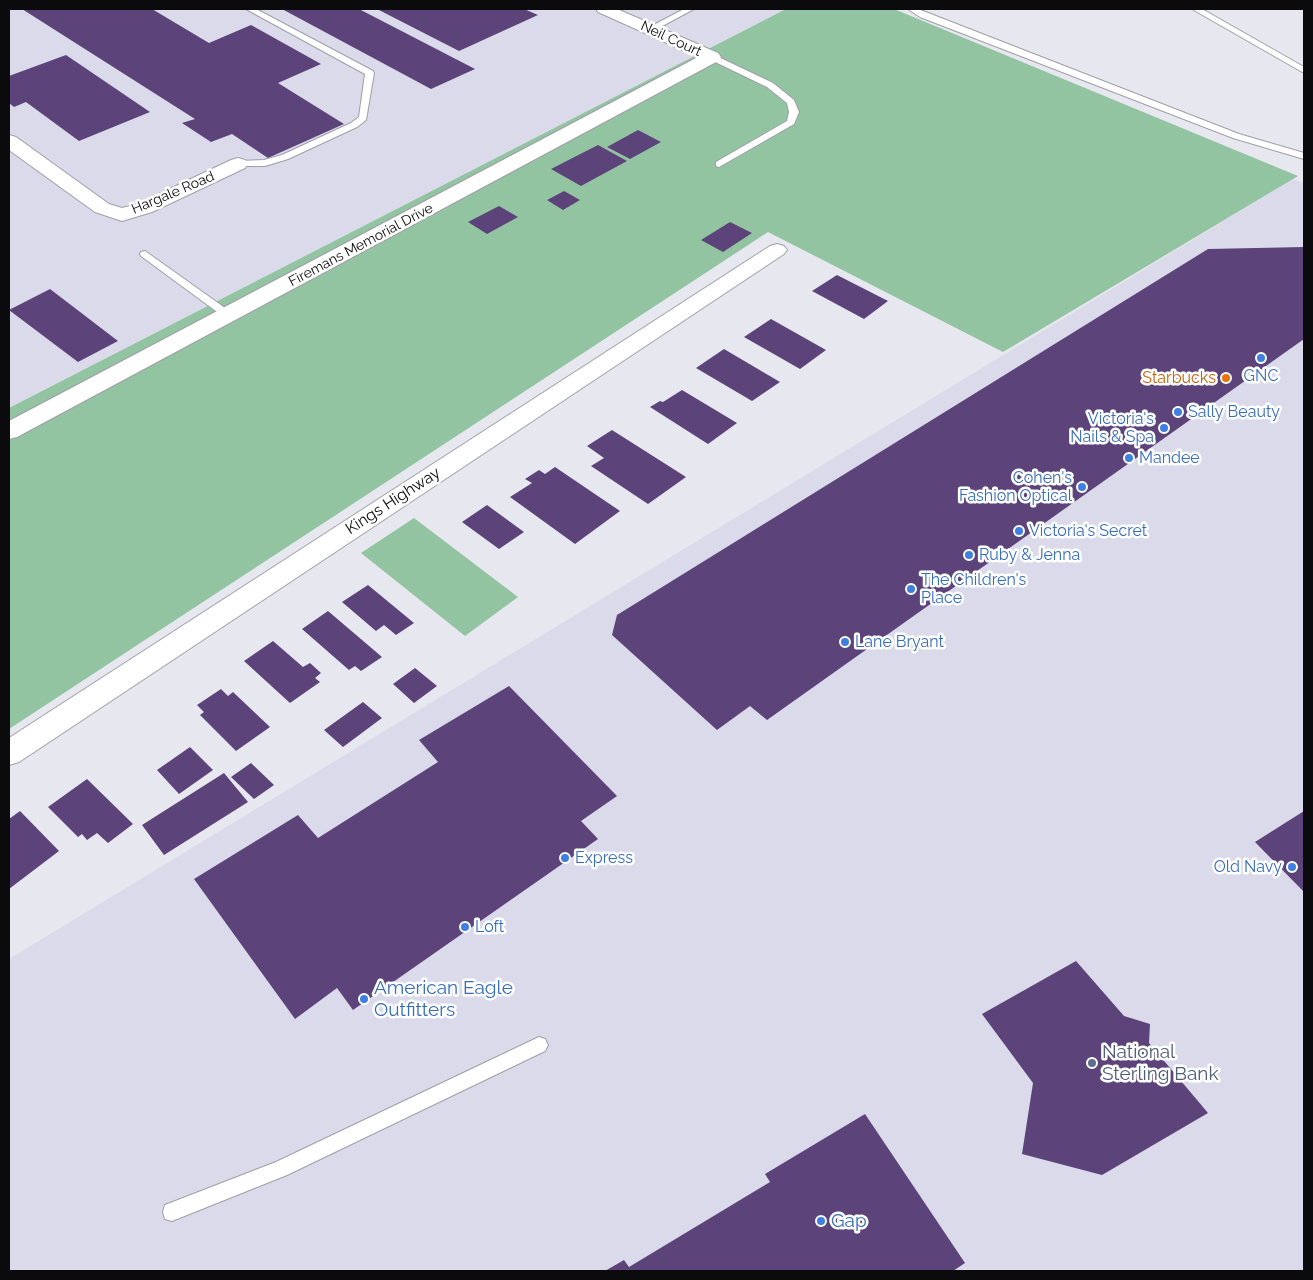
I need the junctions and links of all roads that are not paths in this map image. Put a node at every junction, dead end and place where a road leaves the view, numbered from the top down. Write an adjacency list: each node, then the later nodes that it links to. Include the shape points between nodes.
1 (250, 9): 11 (lane, via 370,73 363,118 354,125 285,158)
2 (604, 9): 6 (street, Neil Court)
3 (690, 9): 6 (lane)
4 (912, 9): 10 (lane, via 1236,136)
5 (1196, 9): 8 (lane)
6 (650, 29): 7 (street, Neil Court)
7 (712, 58): 12 (lane, via 770,85 790,102 794,112 791,122); 15 (street, Firemans Memorial Drive)
8 (1304, 70)
9 (9, 141): 11 (street, Hargale Road, via 102,208 122,215 145,208)
10 (1304, 156)
11 (238, 164)
12 (719, 164)
13 (777, 250): 17 (street, Kings Highway)
14 (145, 254): 15 (lane)
15 (228, 315): 16 (street, Firemans Memorial Drive)
16 (9, 431)
17 (9, 753)
18 (538, 1045): 19 (lane, via 281,1169)
19 (172, 1212)

